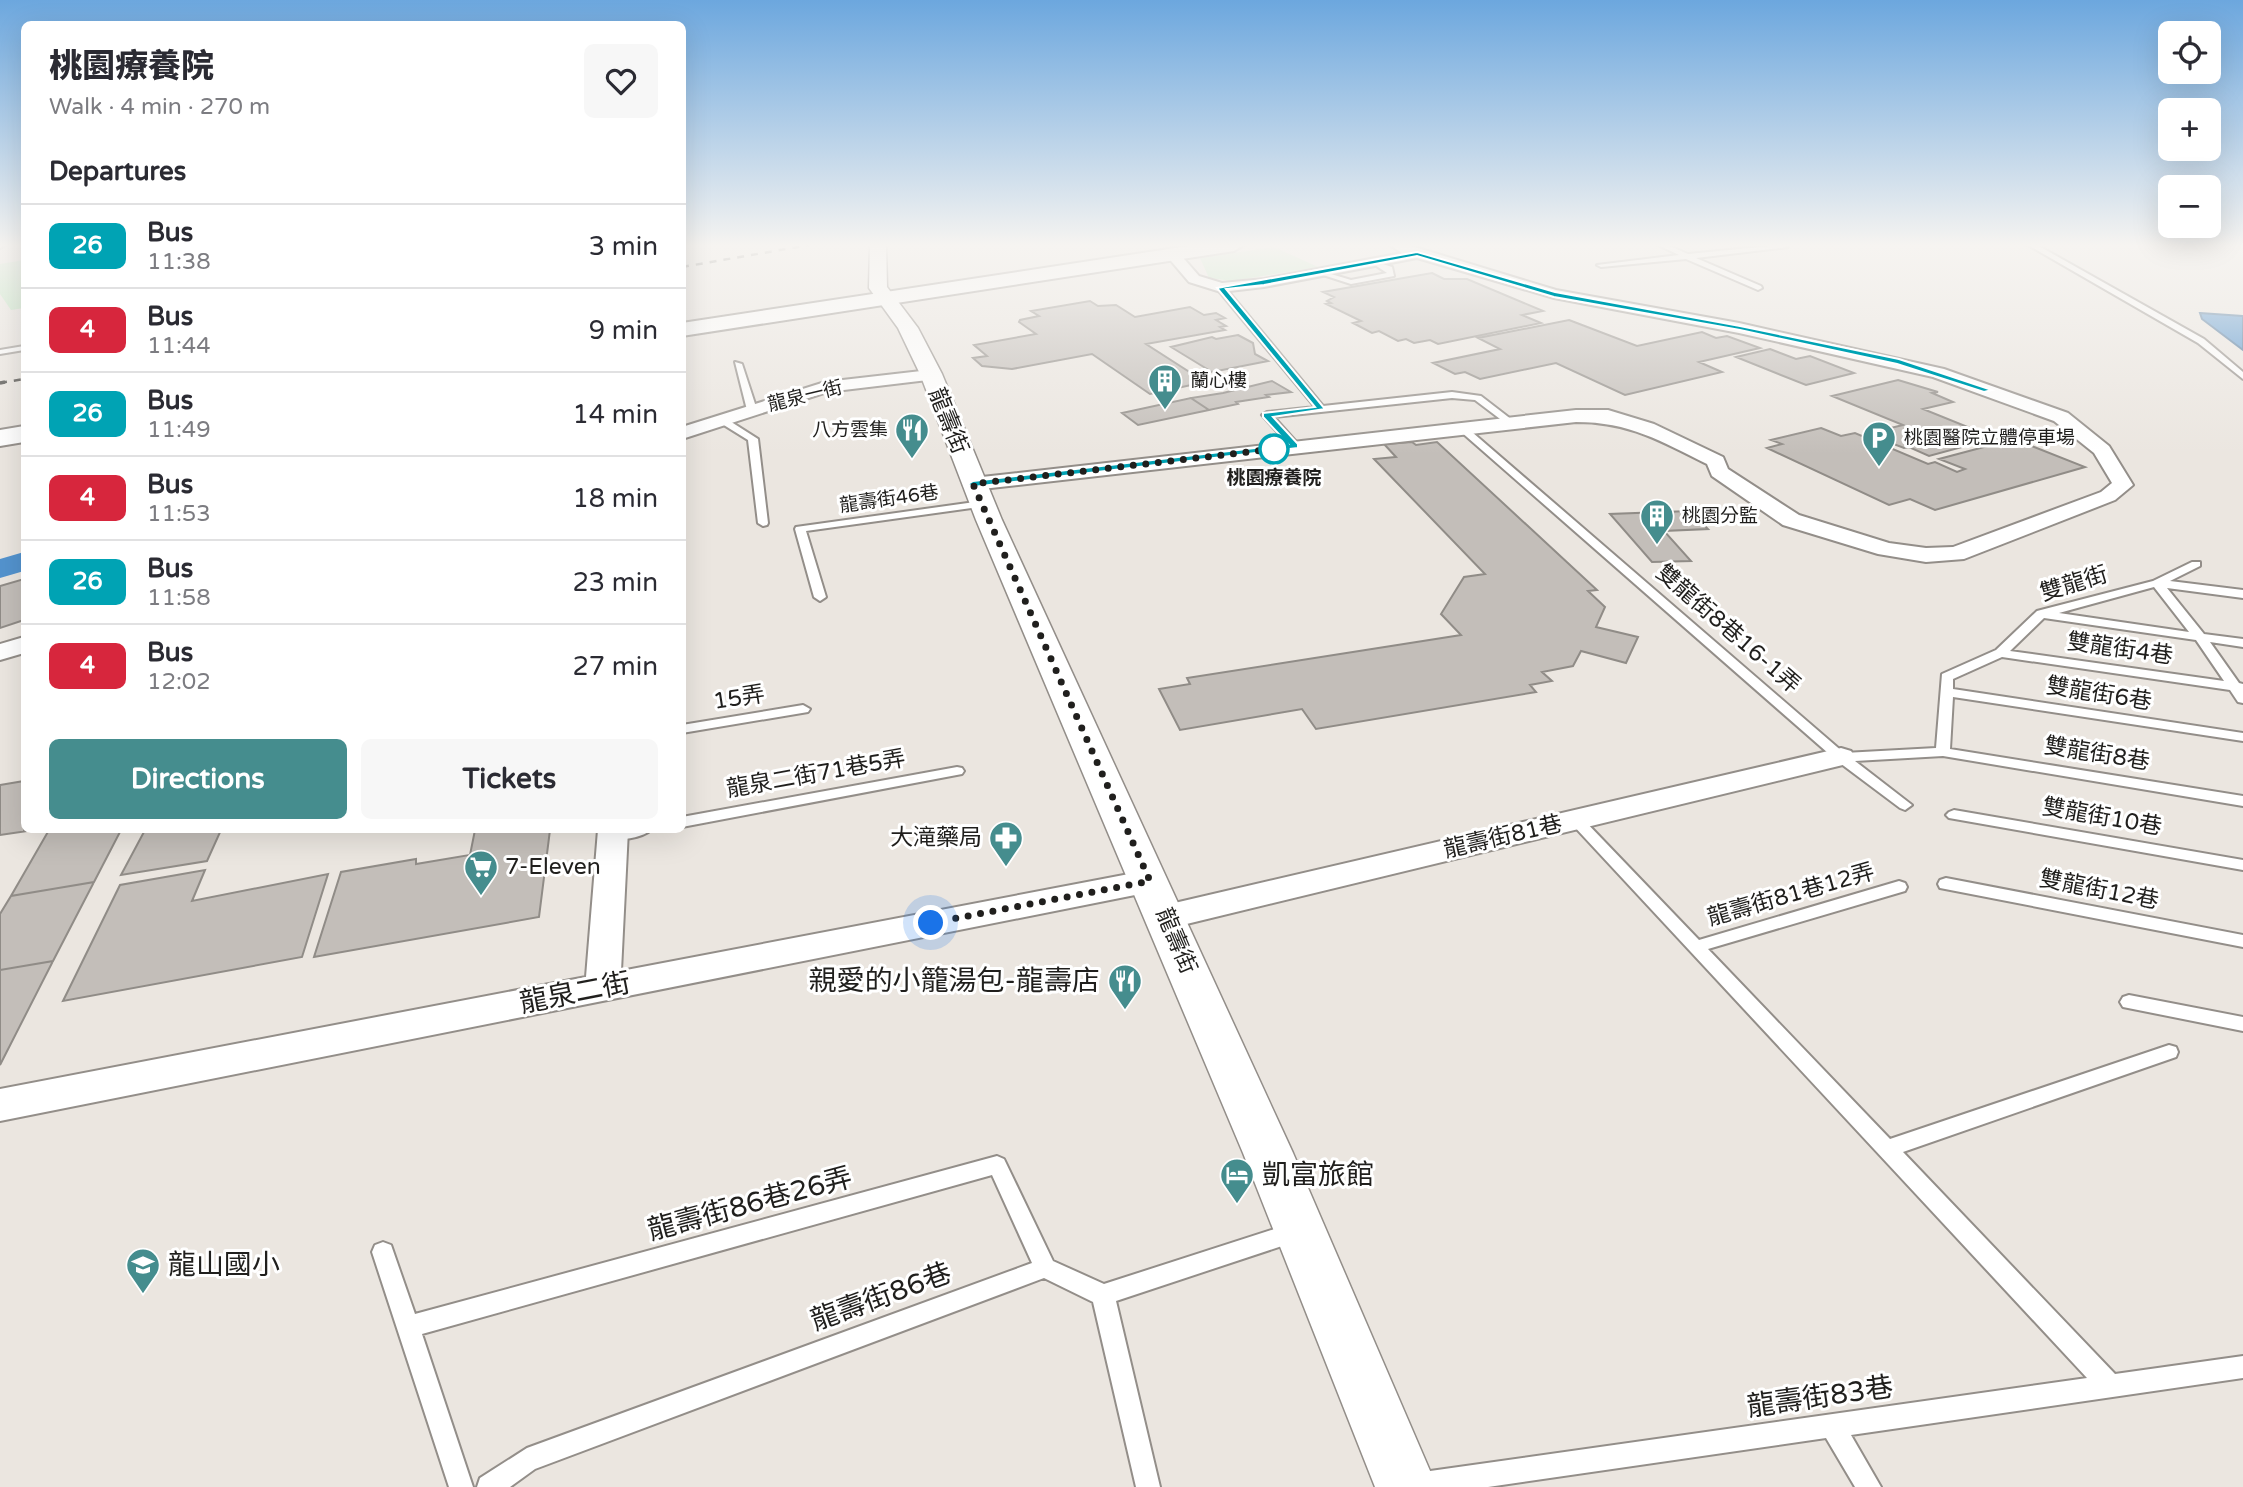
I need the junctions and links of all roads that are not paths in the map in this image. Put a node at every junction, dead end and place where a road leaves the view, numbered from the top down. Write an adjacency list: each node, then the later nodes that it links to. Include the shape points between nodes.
1 (705, 314): 7 (main road)
2 (769, 314): 8 (main road)
3 (899, 314): 12 (street, 龍壽街)
4 (1243, 314): 14 (lane)
5 (1666, 314): 19 (street, via 1938,373 2061,417 2102,450 2123,485 2108,496 1956,554 1926,555 1886,550 1791,520 1719,472 1716,461 1647,428 1608,416)
6 (2154, 314): 13 (lane, via 2201,341)
7 (686, 317)
8 (686, 329)
9 (21, 348): 10 (lane)
10 (0, 352)
11 (738, 364): 15 (lane)
12 (930, 375): 15 (street, 龍泉一街, via 825,387); 25 (street, 龍壽街)
13 (2243, 376)
14 (1321, 409): 19 (lane, via 1452,395 1478,398); 24 (lane, via 1267,415)
15 (752, 410): 18 (street, 龍泉一街)
16 (21, 416): 17 (main road)
17 (0, 420)
18 (722, 420): 21 (street, 龍泉一街); 26 (lane, via 753,439)
19 (1511, 423): 20 (street)
20 (1462, 429): 24 (street); 43 (lane, 雙龍街8巷16-1弄)
21 (686, 432)
22 (21, 434): 23 (main road)
23 (0, 438)
24 (1295, 446): 25 (street)
25 (978, 494): 30 (lane, 龍壽街46巷, via 800,529); 52 (street, 龍壽街)
26 (763, 523)
27 (2196, 564): 28 (lane, 雙龍街)
28 (2157, 583): 29 (lane); 31 (lane, 雙龍街); 32 (lane)
29 (2243, 594)
30 (820, 597)
31 (2041, 614): 32 (lane); 36 (lane, 雙龍街)
32 (2201, 638): 33 (lane); 37 (lane)
33 (2243, 643)
34 (21, 646): 35 (street)
35 (0, 652)
36 (2000, 653): 37 (lane, 雙龍街4巷); 38 (lane, 雙龍街, via 1947,677)
37 (2240, 691)
38 (1948, 692): 41 (lane, 雙龍街6巷); 42 (lane)
39 (803, 709): 40 (lane, 15弄)
40 (686, 728)
41 (2243, 737)
42 (1943, 752): 43 (lane); 45 (lane, 雙龍街8巷)
43 (1841, 757): 46 (lane, 雙龍街8巷16-1弄); 48 (street, 龍壽街81巷)
44 (957, 771): 49 (lane, 龍泉二街71巷5弄)
45 (2243, 801)
46 (1905, 806)
47 (1954, 815): 51 (lane, 雙龍街10巷)
48 (1576, 820): 55 (street, 龍壽街81巷); 57 (lane)
49 (686, 821)
50 (623, 833): 58 (street)
51 (2243, 865)
52 (1150, 881): 55 (street, 龍壽街); 58 (street, 龍泉二街)
53 (1946, 884): 56 (lane, 雙龍街12巷)
54 (1899, 887): 57 (lane, 龍壽街81巷12弄)
55 (1166, 918): 64 (street, 龍壽街)
56 (2243, 941)
57 (1695, 947): 63 (lane)
58 (603, 987): 62 (street, 龍泉二街)
59 (2129, 1002): 60 (lane)
60 (2243, 1024)
61 (2169, 1052): 63 (lane)
62 (0, 1105)
63 (1886, 1149): 70 (lane)
64 (1301, 1230): 67 (lane); 75 (street, 龍壽街)
65 (383, 1252): 68 (lane)
66 (1045, 1268): 67 (lane); 68 (lane, 龍壽街86巷26弄, via 997,1165); 73 (lane, 龍壽街86巷, via 527,1460)
67 (1103, 1295): 74 (lane)
68 (408, 1327): 72 (lane)
69 (2243, 1367): 70 (lane, 龍壽街83巷)
70 (2111, 1386): 71 (lane, 龍壽街83巷)
71 (1832, 1426): 75 (lane, 龍壽街83巷); 76 (lane)
72 (461, 1487)
73 (489, 1487)
74 (1148, 1487)
75 (1406, 1487)
76 (1870, 1487)

